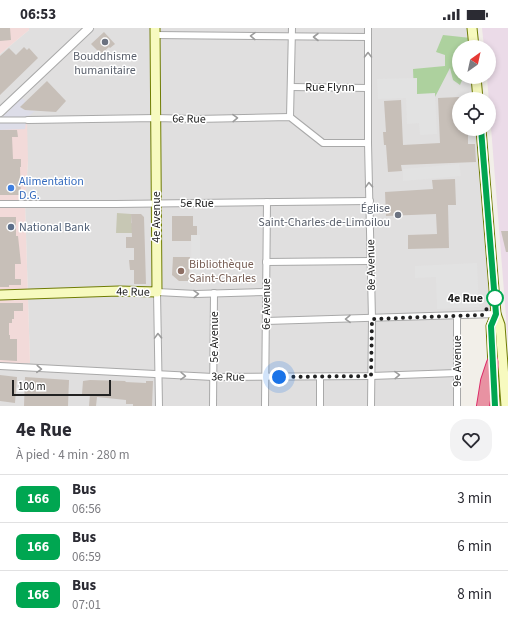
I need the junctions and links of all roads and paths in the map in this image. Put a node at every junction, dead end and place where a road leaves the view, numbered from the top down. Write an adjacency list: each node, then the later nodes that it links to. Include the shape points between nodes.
1 (89, 28): 11 (street)
2 (292, 28): 7 (street)
3 (368, 28): 6 (street, 8e Avenue)
4 (472, 28): 8 (main road)
5 (155, 31): 7 (street, one-way to 5); 13 (main road, 4e Avenue)
6 (368, 36): 7 (street, one-way to 7); 10 (street, 8e Avenue, one-way to 6)
7 (292, 37): 9 (street)
8 (473, 40)
9 (291, 87): 10 (street, Rue Flynn); 12 (street)
10 (368, 88): 17 (street, 8e Avenue)
11 (0, 112)
12 (290, 116): 13 (street, 6e Rue, one-way to 12); 17 (street, via 324,143)
13 (156, 118): 15 (street, 6e Rue); 20 (main road, 4e Avenue)
14 (0, 120): 15 (street, 6e Rue)
15 (28, 120)
16 (482, 136): 28 (main road)
17 (368, 143): 18 (street, 8e Avenue, one-way to 17)
18 (370, 200): 19 (street, 5e Rue); 22 (street, 8e Avenue)
19 (267, 202): 20 (street, 5e Rue); 23 (street, 6e Avenue)
20 (156, 203): 21 (street, 5e Rue); 24 (main road, 4e Avenue)
21 (0, 204)
22 (370, 261): 23 (street); 30 (street, 8e Avenue)
23 (266, 262): 25 (street, 6e Avenue)
24 (157, 292): 26 (street, 4e Rue, one-way to 26); 27 (main road, 4e Rue); 35 (street, 4e Avenue, one-way to 24)
25 (266, 292): 26 (street, 4e Rue); 31 (street, 6e Avenue)
26 (214, 293): 37 (street, 5e Avenue)
27 (0, 295)
28 (496, 314): 29 (street); 32 (main road, via 491,326); 48 (main road, via 500,325)
29 (457, 316): 30 (street); 34 (street, 9e Avenue)
30 (372, 319): 31 (street, one-way to 31); 36 (street, 8e Avenue)
31 (266, 321): 38 (street, 6e Avenue)
32 (493, 363): 46 (highway, via 487,381); 47 (main road)
33 (0, 366): 35 (street, 3e Rue, one-way to 35)
34 (457, 373): 36 (street, 3e Rue, one-way to 34); 45 (street, 9e Avenue)
35 (159, 375): 37 (street, 3e Rue, one-way to 37); 40 (street, 4e Avenue)
36 (371, 376): 39 (street, 3e Rue); 44 (street, 8e Avenue)
37 (213, 377): 38 (street, 3e Rue); 41 (street, 5e Avenue)
38 (265, 377): 39 (street, 3e Rue); 42 (street, 6e Avenue)
39 (320, 377): 43 (street)
40 (159, 406)
41 (213, 406)
42 (264, 406)
43 (320, 406)
44 (371, 406)
45 (457, 406)
46 (484, 406)
47 (495, 406)
48 (506, 406)

